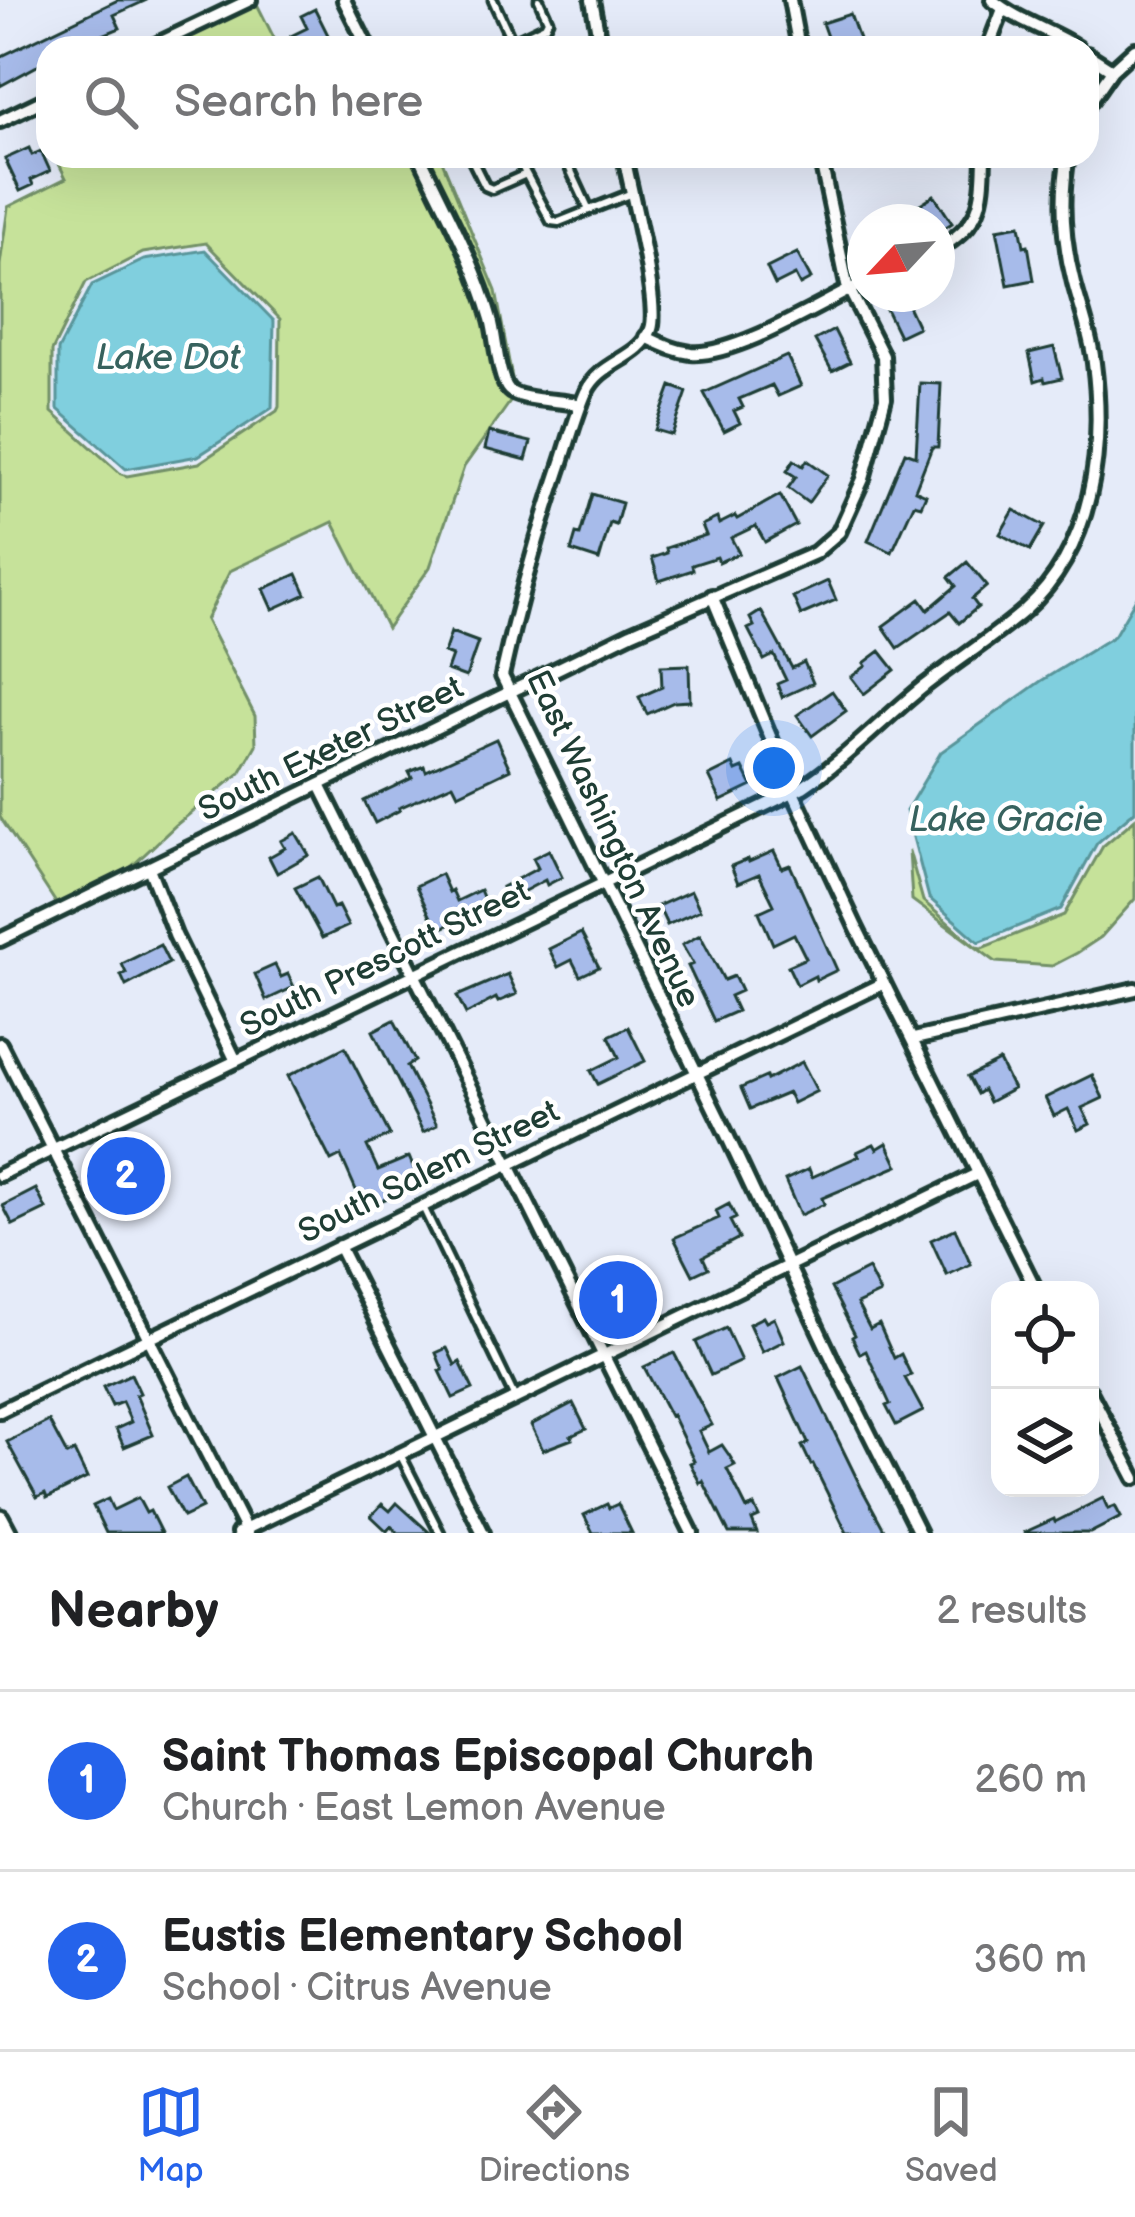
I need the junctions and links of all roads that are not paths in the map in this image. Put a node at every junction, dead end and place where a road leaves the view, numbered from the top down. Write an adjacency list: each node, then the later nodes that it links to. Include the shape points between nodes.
1 (250, 0): 8 (street)
2 (344, 0): 9 (street)
3 (493, 0): 10 (lane)
4 (538, 0): 11 (lane, via 548,20)
5 (592, 0): 12 (street)
6 (790, 0): 13 (street)
7 (998, 4): 14 (street); 15 (street)
8 (174, 36)
9 (362, 36)
10 (509, 36)
11 (528, 36)
12 (599, 36)
13 (798, 36)
14 (991, 36)
15 (1056, 36)
16 (1135, 50): 18 (street)
17 (1099, 62): 18 (street)
18 (1112, 70): 19 (street)
19 (1099, 89)
20 (36, 104): 21 (street)
21 (0, 122)
22 (426, 168): 38 (street, via 480,284 508,389)
23 (476, 168): 30 (lane, via 492,189)
24 (523, 168): 30 (lane)
25 (570, 168): 32 (lane)
26 (627, 168): 31 (street)
27 (822, 168): 34 (street, South Exeter Street)
28 (982, 168): 33 (street, via 977,215)
29 (1067, 168): 42 (street, South Prescott Street, via 1066,239 1098,388 1093,473 1077,538 1028,608)
30 (526, 175): 32 (lane, via 551,221)
31 (632, 193): 32 (lane); 37 (street, via 652,318)
32 (589, 210)
33 (955, 237)
34 (847, 282)
35 (847, 291): 37 (street, via 725,350 688,352)
36 (861, 312): 39 (street, South Exeter Street, via 883,356 885,381 848,517 815,553)
37 (646, 337): 38 (street, East Washington Avenue, via 600,372)
38 (581, 405): 40 (street, East Washington Avenue, via 514,621 502,676)
39 (712, 596): 40 (street, South Exeter Street); 42 (street)
40 (510, 692): 41 (street, South Exeter Street); 44 (street, East Washington Avenue)
41 (320, 785): 43 (street, South Exeter Street); 46 (street)
42 (793, 792): 44 (street, South Prescott Street); 47 (street)
43 (149, 868): 45 (street, South Exeter Street); 51 (street)
44 (604, 882): 46 (street, South Prescott Street); 52 (street, East Washington Avenue)
45 (0, 940)
46 (415, 974): 51 (street, South Prescott Street); 54 (street)
47 (884, 983): 49 (street); 52 (street, South Salem Street)
48 (1135, 988): 49 (street)
49 (914, 1040): 55 (street)
50 (0, 1044): 53 (street)
51 (236, 1061): 53 (street, South Prescott Street)
52 (695, 1073): 54 (street, South Salem Street); 59 (street, East Washington Avenue)
53 (54, 1150): 56 (street, South Prescott Street); 61 (street)
54 (508, 1163): 57 (street, South Salem Street); 62 (street)
55 (977, 1174): 59 (street); 60 (street)
56 (0, 1175)
57 (422, 1206): 58 (street, South Salem Street); 63 (lane)
58 (339, 1246): 61 (street, South Salem Street); 66 (street)
59 (788, 1263): 62 (street); 75 (street, East Washington Avenue)
60 (1031, 1281)
61 (148, 1340): 65 (street, South Salem Street); 70 (street)
62 (603, 1354): 63 (street); 74 (street)
63 (515, 1398): 66 (street)
64 (1099, 1409): 68 (street)
65 (0, 1411)
66 (434, 1438): 67 (street); 73 (street)
67 (400, 1454): 70 (street); 72 (lane)
68 (1135, 1478)
69 (0, 1518): 71 (main road)
70 (244, 1532)
71 (8, 1533)
72 (440, 1533)
73 (483, 1533)
74 (692, 1533)
75 (920, 1533)

